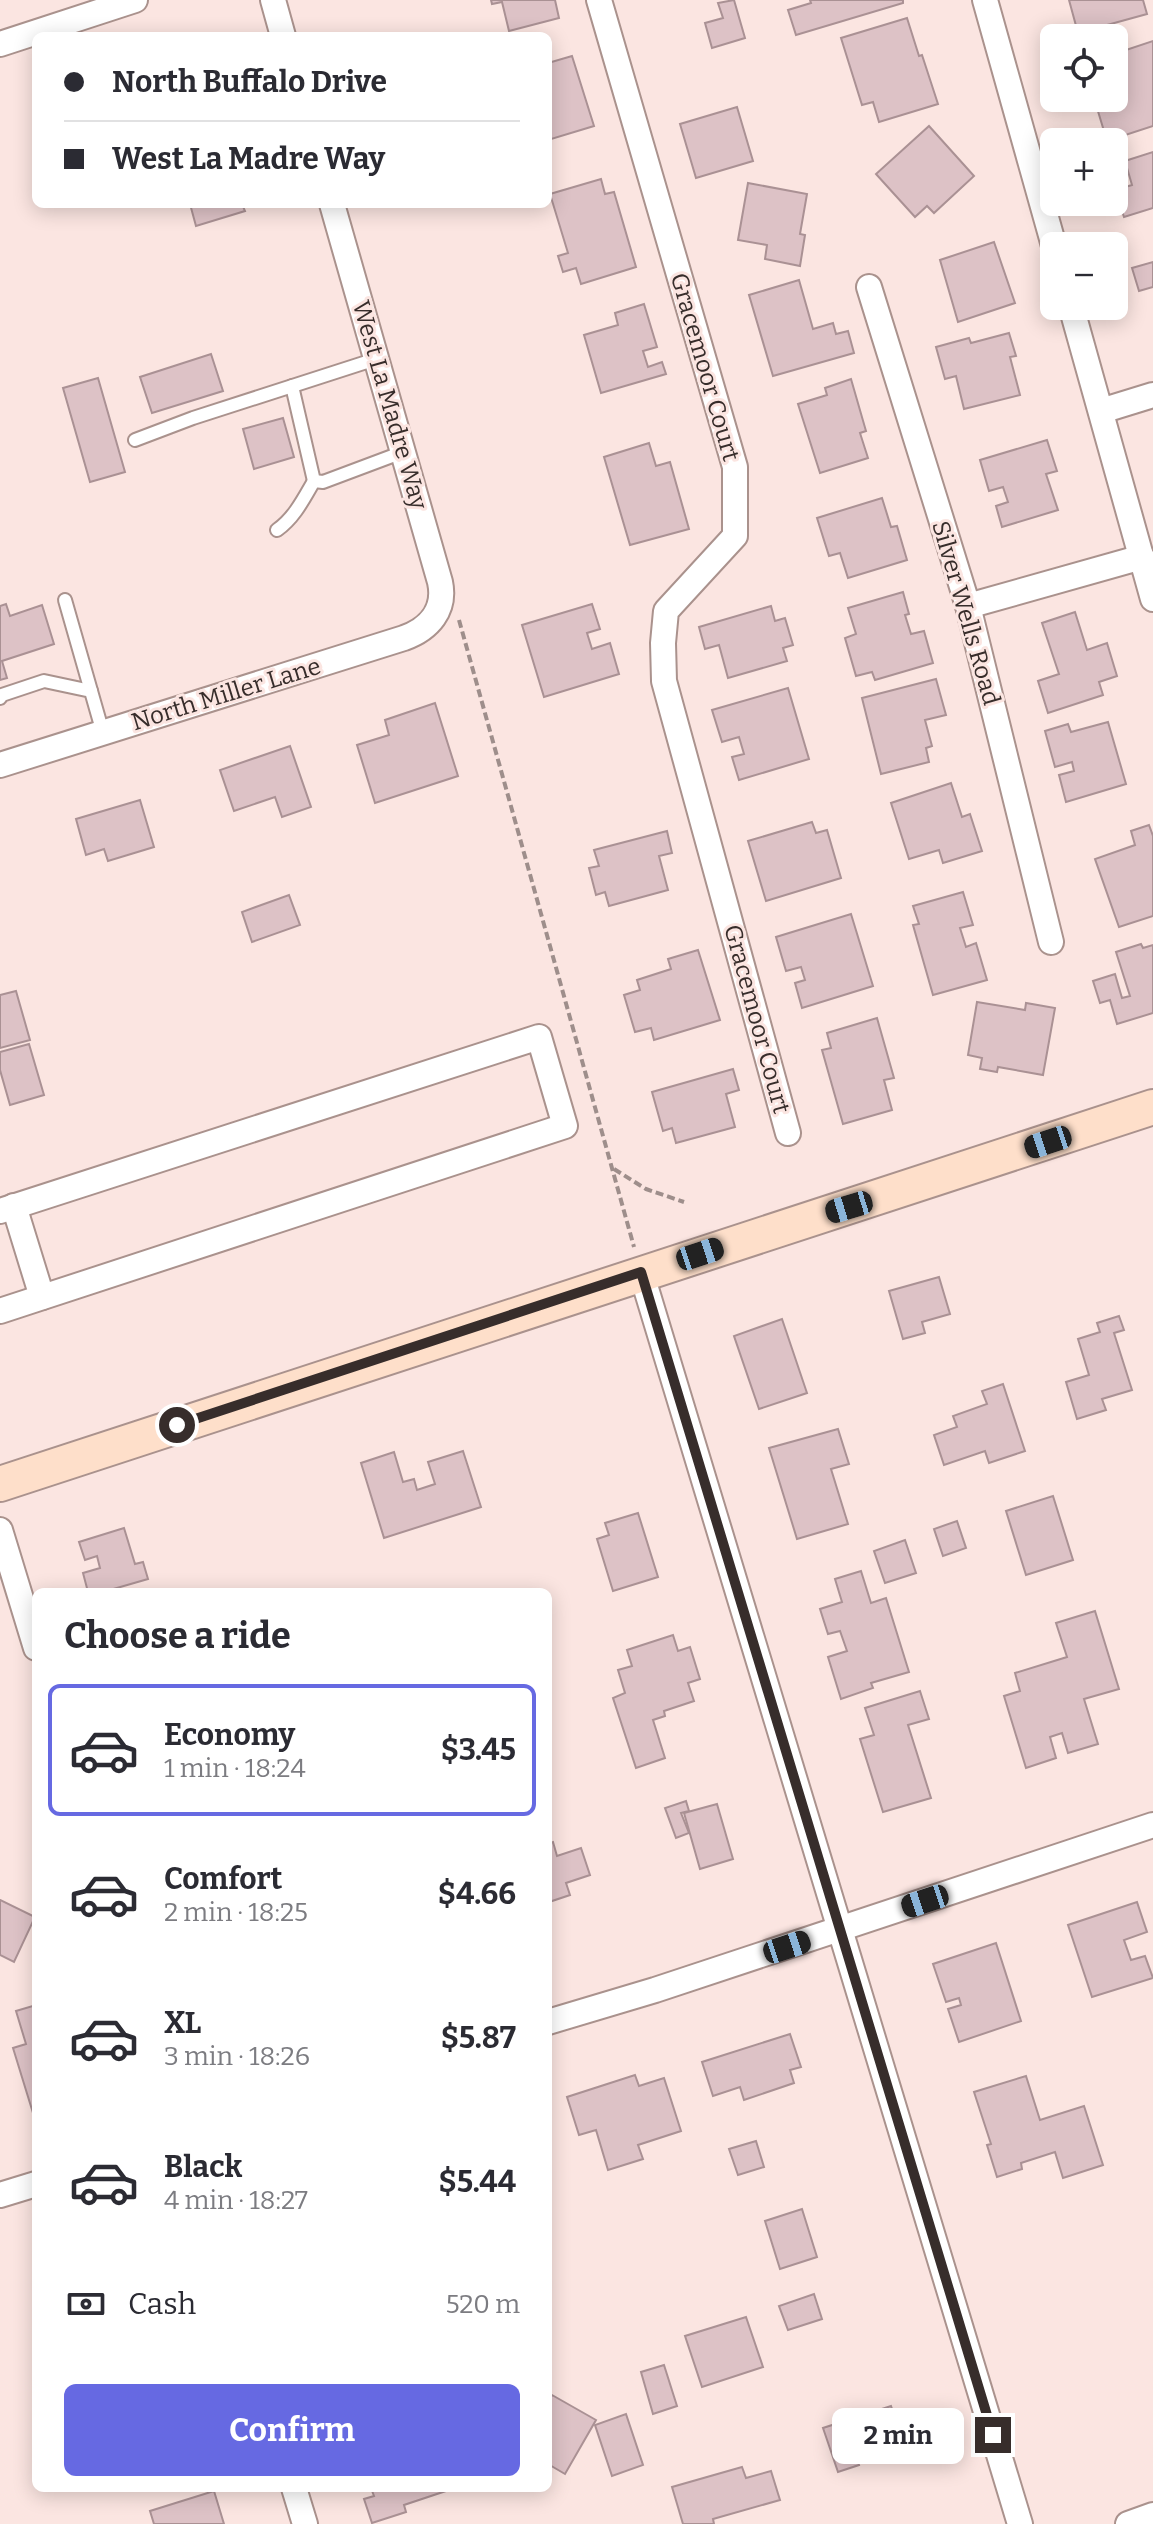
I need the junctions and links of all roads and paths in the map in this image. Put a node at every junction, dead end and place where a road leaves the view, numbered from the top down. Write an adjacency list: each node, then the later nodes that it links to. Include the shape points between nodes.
1 (135, 0): 5 (street)
2 (273, 0): 6 (street)
3 (599, 0): 32 (street, Gracemoor Court, via 735,467 735,536 666,611 664,681)
4 (985, 0): 10 (street)
5 (37, 32)
6 (282, 32)
7 (32, 34): 8 (street)
8 (0, 44)
9 (333, 208): 13 (street, West La Madre Way)
10 (1050, 232)
11 (869, 287): 24 (street, Silver Wells Road)
12 (1075, 320): 16 (street)
13 (376, 359): 14 (lane); 18 (street, West La Madre Way)
14 (292, 386): 17 (lane); 19 (lane)
15 (1153, 395): 16 (street)
16 (1101, 411): 21 (street)
17 (135, 440)
18 (403, 452): 19 (lane); 25 (street, West La Madre Way, via 440,582)
19 (314, 481): 20 (lane)
20 (277, 530)
21 (1142, 557): 22 (street); 24 (street)
22 (1153, 599)
23 (65, 600): 26 (lane)
24 (968, 606): 30 (street, Silver Wells Road)
25 (440, 607): 28 (street, North Miller Lane, via 414,635); 33 (path, via 459,620)
26 (91, 691): 27 (lane, via 44,681); 28 (lane)
27 (0, 698)
28 (103, 733): 29 (street, North Miller Lane)
29 (0, 765)
30 (1051, 942)
31 (1153, 1107): 36 (street)
32 (788, 1133)
33 (613, 1168): 34 (path, via 646,1189); 36 (path)
34 (684, 1202)
35 (7, 1209): 37 (street); 37 (street, via 539,1037 565,1126)
36 (641, 1272): 39 (street); 43 (street)
37 (42, 1297): 38 (street)
38 (0, 1311)
39 (0, 1484)
40 (0, 1530): 41 (street)
41 (32, 1635)
42 (1153, 1825): 43 (street)
43 (839, 1929): 44 (street); 50 (street)
44 (552, 2021)
45 (32, 2185): 46 (street)
46 (0, 2195)
47 (295, 2492): 49 (street)
48 (1153, 2515): 51 (street)
49 (305, 2524)
50 (1020, 2524)
51 (1128, 2524)

